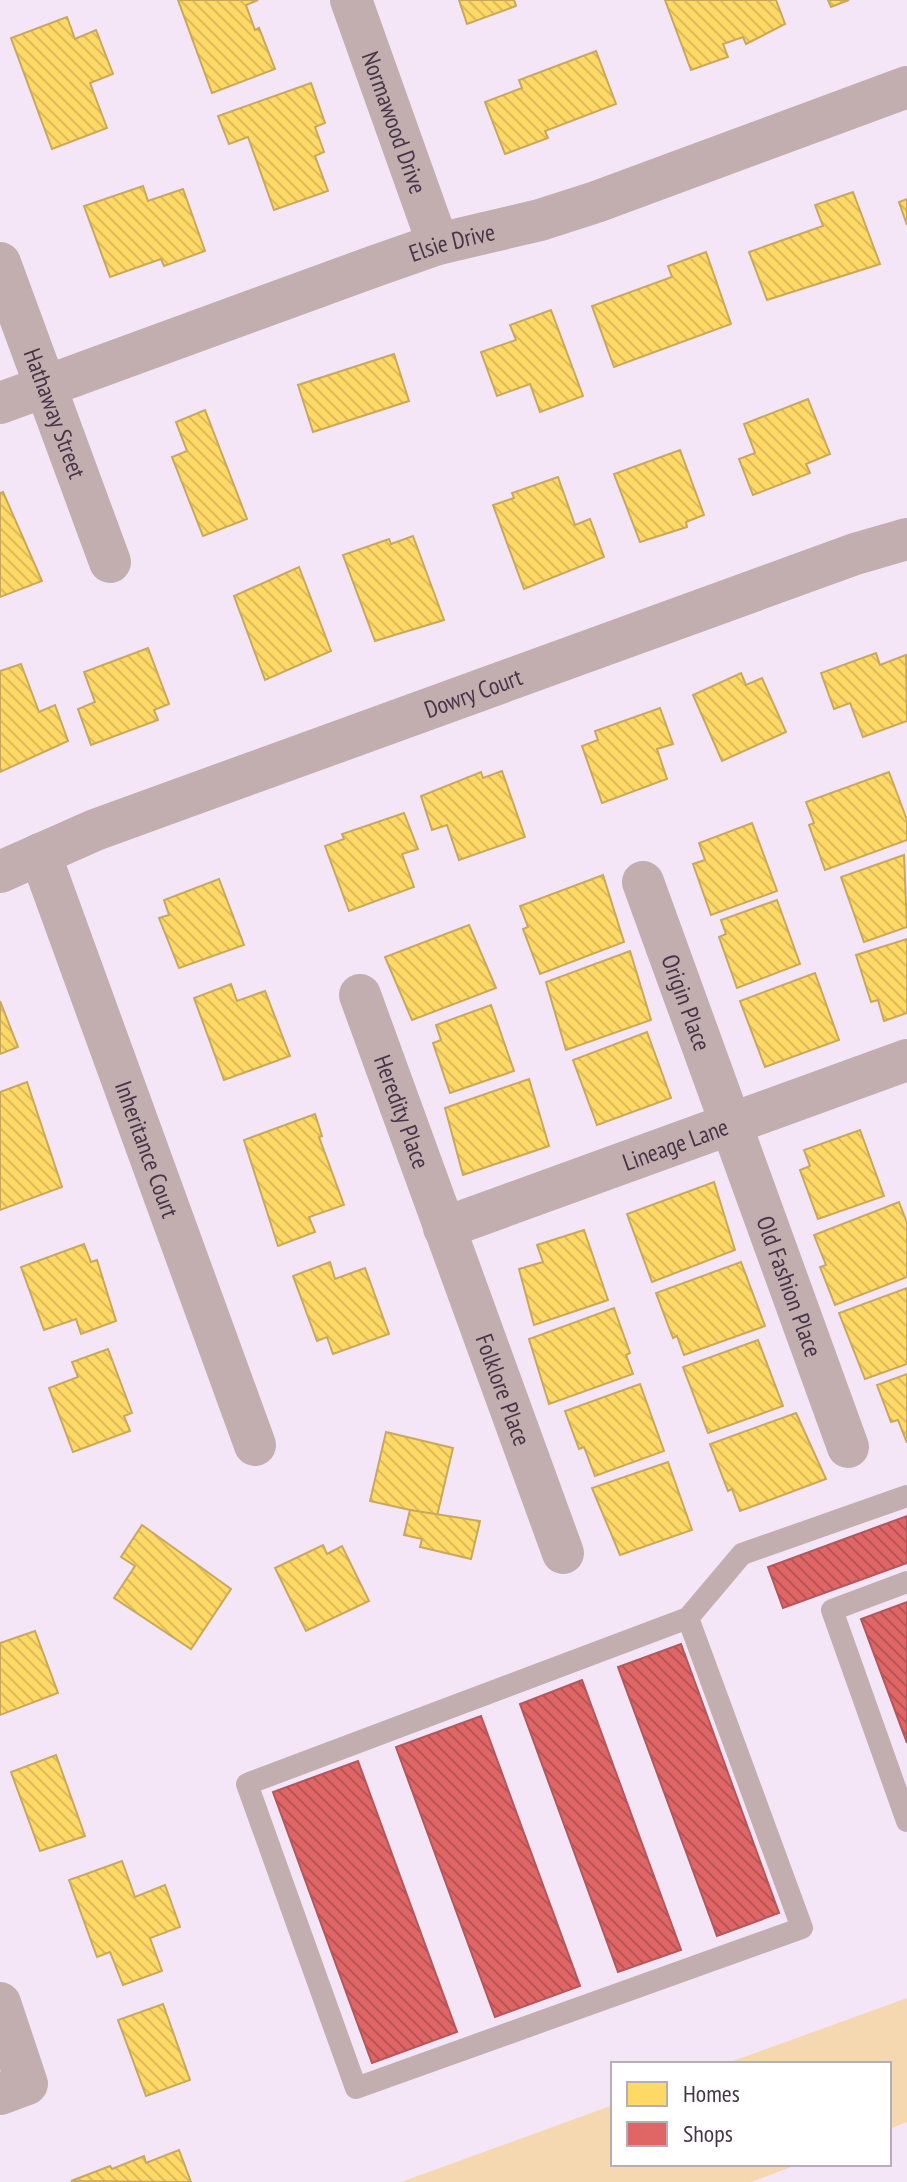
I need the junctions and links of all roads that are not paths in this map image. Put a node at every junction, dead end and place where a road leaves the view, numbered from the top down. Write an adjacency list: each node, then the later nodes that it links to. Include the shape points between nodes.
1 (351, 0): 3 (street, Normawood Drive)
2 (907, 87): 3 (street, Elsie Drive, via 596,202)
3 (438, 244): 5 (street, Elsie Drive)
4 (0, 263): 5 (street, Hathaway Street)
5 (45, 387): 6 (street, Elsie Drive); 8 (street, Hathaway Street)
6 (0, 403)
7 (907, 539): 9 (street, Dowry Court, via 229,781)
8 (110, 562)
9 (40, 854): 10 (street, Dowry Court); 16 (street, Inheritance Court)
10 (0, 872)
11 (643, 882): 14 (street, Origin Place)
12 (360, 995): 15 (street, Heredity Place)
13 (907, 1060): 14 (street, Lineage Lane)
14 (730, 1125): 15 (street, Lineage Lane); 17 (street, Old Fashion Place)
15 (444, 1228): 19 (street, Folklore Place)
16 (255, 1445)
17 (848, 1447)
18 (907, 1496): 21 (lane, via 742,1554)
19 (563, 1553)
20 (907, 1582): 22 (lane, via 832,1610)
21 (688, 1618): 21 (lane, via 802,1928 356,2088 247,1784)
22 (907, 1821)
23 (0, 2003): 24 (street)
24 (13, 2089)

